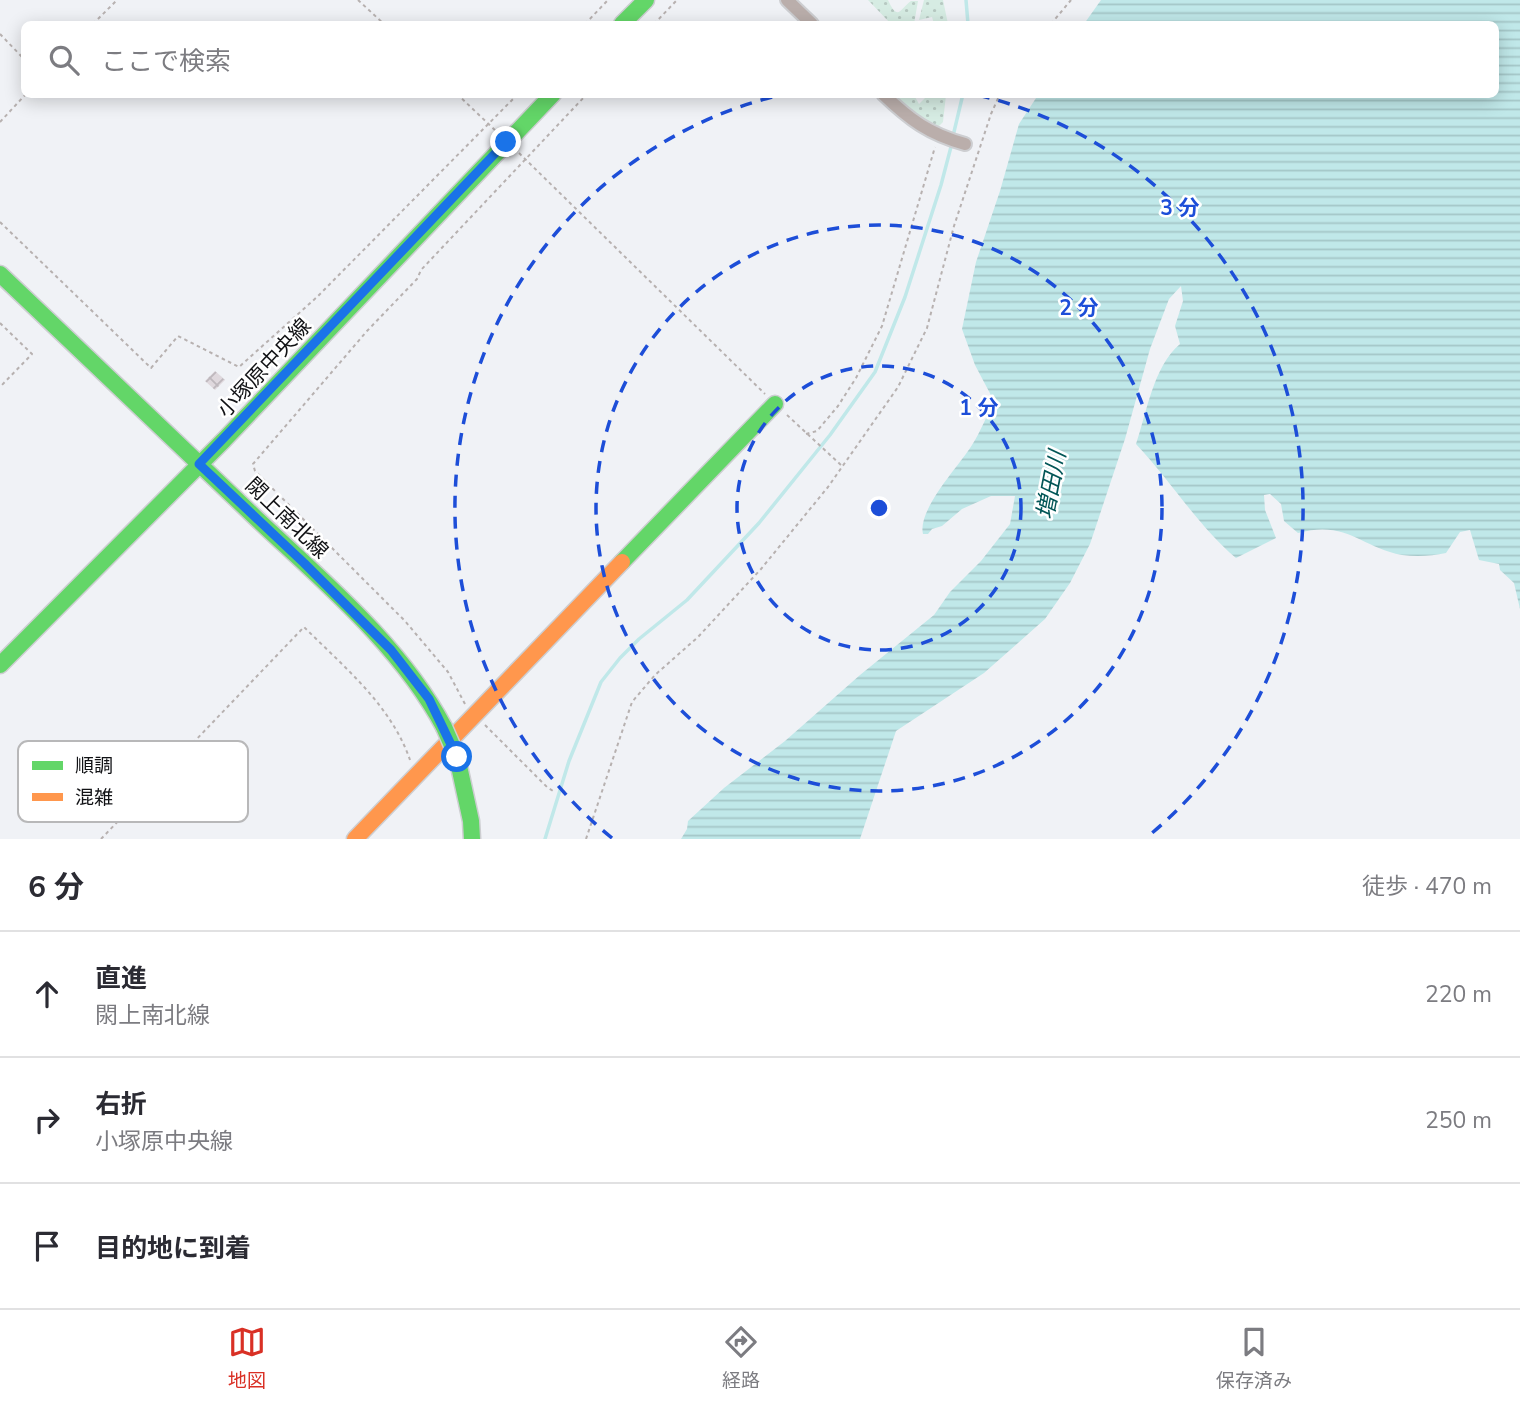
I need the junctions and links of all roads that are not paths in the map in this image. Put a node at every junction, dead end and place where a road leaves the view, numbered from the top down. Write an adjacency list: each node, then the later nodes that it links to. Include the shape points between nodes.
1 (646, 0): 3 (street)
2 (787, 0): 4 (street)
3 (625, 21)
4 (809, 21)
5 (549, 98): 10 (street, 小塚原中央線)
6 (887, 98): 7 (street, via 913,122)
7 (961, 143)
8 (0, 274): 10 (street, 閖上南北線)
9 (775, 404): 12 (street)
10 (199, 464): 11 (street, 小塚原中央線); 13 (street, 閖上南北線, bridge, via 391,650 423,690 457,757)
11 (0, 665)
12 (355, 839)
13 (472, 839)

